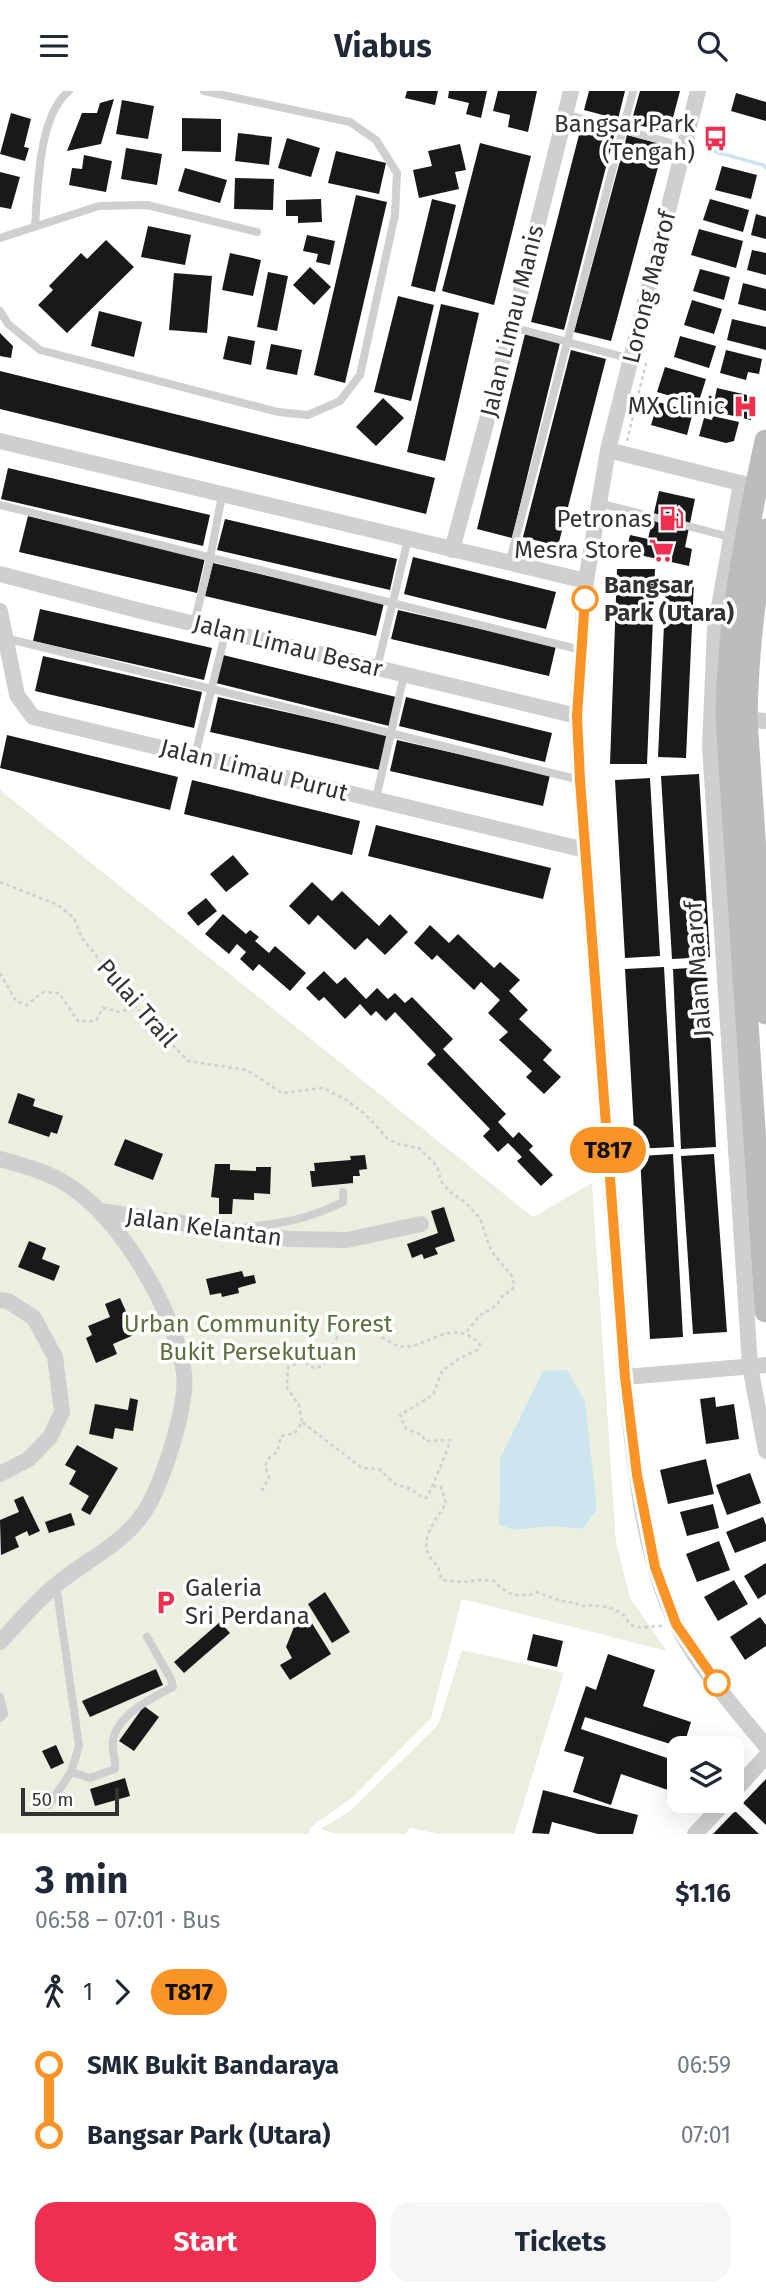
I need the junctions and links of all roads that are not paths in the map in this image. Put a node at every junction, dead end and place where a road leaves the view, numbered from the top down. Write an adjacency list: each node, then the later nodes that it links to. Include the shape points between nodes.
1 (69, 91): 9 (lane, via 61,97 48,125)
2 (204, 91): 12 (lane, via 350,122 376,140 397,173 395,215 360,375 340,401 308,415 278,412 53,354 40,350 8,324)
3 (570, 91): 6 (street, Jalan Limau Manis)
4 (633, 91): 7 (lane)
5 (698, 91): 8 (street, Lorong Maarof)
6 (565, 114): 7 (lane); 13 (street, Jalan Limau Manis)
7 (623, 130): 8 (lane); 14 (lane)
8 (684, 146): 15 (street, Lorong Maarof)
9 (35, 226): 10 (lane, via 99,206 147,205); 11 (lane)
10 (257, 232)
11 (0, 238)
12 (0, 311)
13 (512, 327): 14 (lane); 26 (street, Jalan Limau Manis)
14 (568, 342): 15 (lane); 28 (lane)
15 (631, 359): 18 (street, Lorong Maarof)
16 (0, 441): 20 (street)
17 (766, 441): 19 (main road, Jalan Maarof)
18 (608, 450): 19 (street); 21 (street, Lorong Maarof)
19 (754, 487): 24 (street, Jalan Maarof); 41 (main road, Jalan Maarof, via 728,668)
20 (222, 495): 25 (street); 27 (lane)
21 (599, 503): 24 (lane); 30 (street, Lorong Maarof)
22 (0, 505): 27 (lane)
23 (766, 530): 41 (main road, Jalan Maarof, via 746,679)
24 (730, 537): 55 (street, Jalan Maarof, via 715,629 710,746)
25 (408, 539): 26 (street); 31 (lane)
26 (452, 550): 28 (street)
27 (210, 559): 31 (lane); 33 (lane)
28 (509, 565): 30 (street)
29 (0, 574): 33 (street, Jalan Limau Besar)
30 (586, 581): 36 (street, Lorong Maarof)
31 (393, 601): 36 (lane); 37 (lane)
32 (0, 611): 35 (street, Jalan Limau Purut)
33 (194, 624): 34 (street, Jalan Limau Besar)
34 (226, 631): 37 (street, Jalan Limau Besar); 39 (lane)
35 (5, 638): 39 (lane); 43 (street, Jalan Limau Purut, via 17,695 33,717)
36 (582, 650): 40 (street, Lorong Maarof)
37 (377, 668): 38 (street, Jalan Limau Besar)
38 (404, 674): 40 (street, Jalan Limau Besar); 42 (lane)
39 (212, 688): 42 (lane); 43 (lane)
40 (577, 716): 44 (street, Lorong Maarof)
41 (746, 720): 47 (main road, Jalan Maarof); 53 (main road, Jalan Maarof)
42 (392, 732): 44 (lane); 45 (lane)
43 (195, 755): 45 (street, Jalan Limau Purut)
44 (580, 780): 46 (street, Lorong Maarof)
45 (376, 799): 46 (street, Jalan Limau Purut)
46 (585, 850): 56 (street, Lorong Maarof)
47 (766, 1013)
48 (0, 1159): 50 (street, Jalan Kelantan, via 35,1169 73,1188)
49 (343, 1192): 52 (lane, via 342,1202 314,1216)
50 (100, 1211): 52 (street, Jalan Kelantan); 59 (street, via 124,1239 162,1306 184,1375 182,1399 167,1459 147,1506 115,1545)
51 (421, 1224): 52 (street, Jalan Kelantan, via 347,1240 289,1239)
52 (220, 1230)
53 (766, 1297)
54 (0, 1300): 58 (street, via 34,1318 55,1357 62,1412 50,1437 29,1459)
55 (758, 1366): 56 (street); 57 (street, Jalan Maarof)
56 (625, 1377): 64 (street, Lorong Maarof, via 655,1567 676,1624)
57 (766, 1451)
58 (0, 1474)
59 (56, 1584): 61 (street); 66 (lane, via 79,1746)
60 (147, 1637): 66 (lane, via 173,1687 139,1704 122,1724 113,1739 115,1769 90,1779)
61 (0, 1642)
62 (0, 1697): 63 (lane, via 4,1714)
63 (0, 1718)
64 (766, 1746)
65 (766, 1756): 67 (street)
66 (71, 1772): 68 (lane)
67 (744, 1781)
68 (49, 1805)
69 (715, 1813): 70 (street)
70 (695, 1834)

